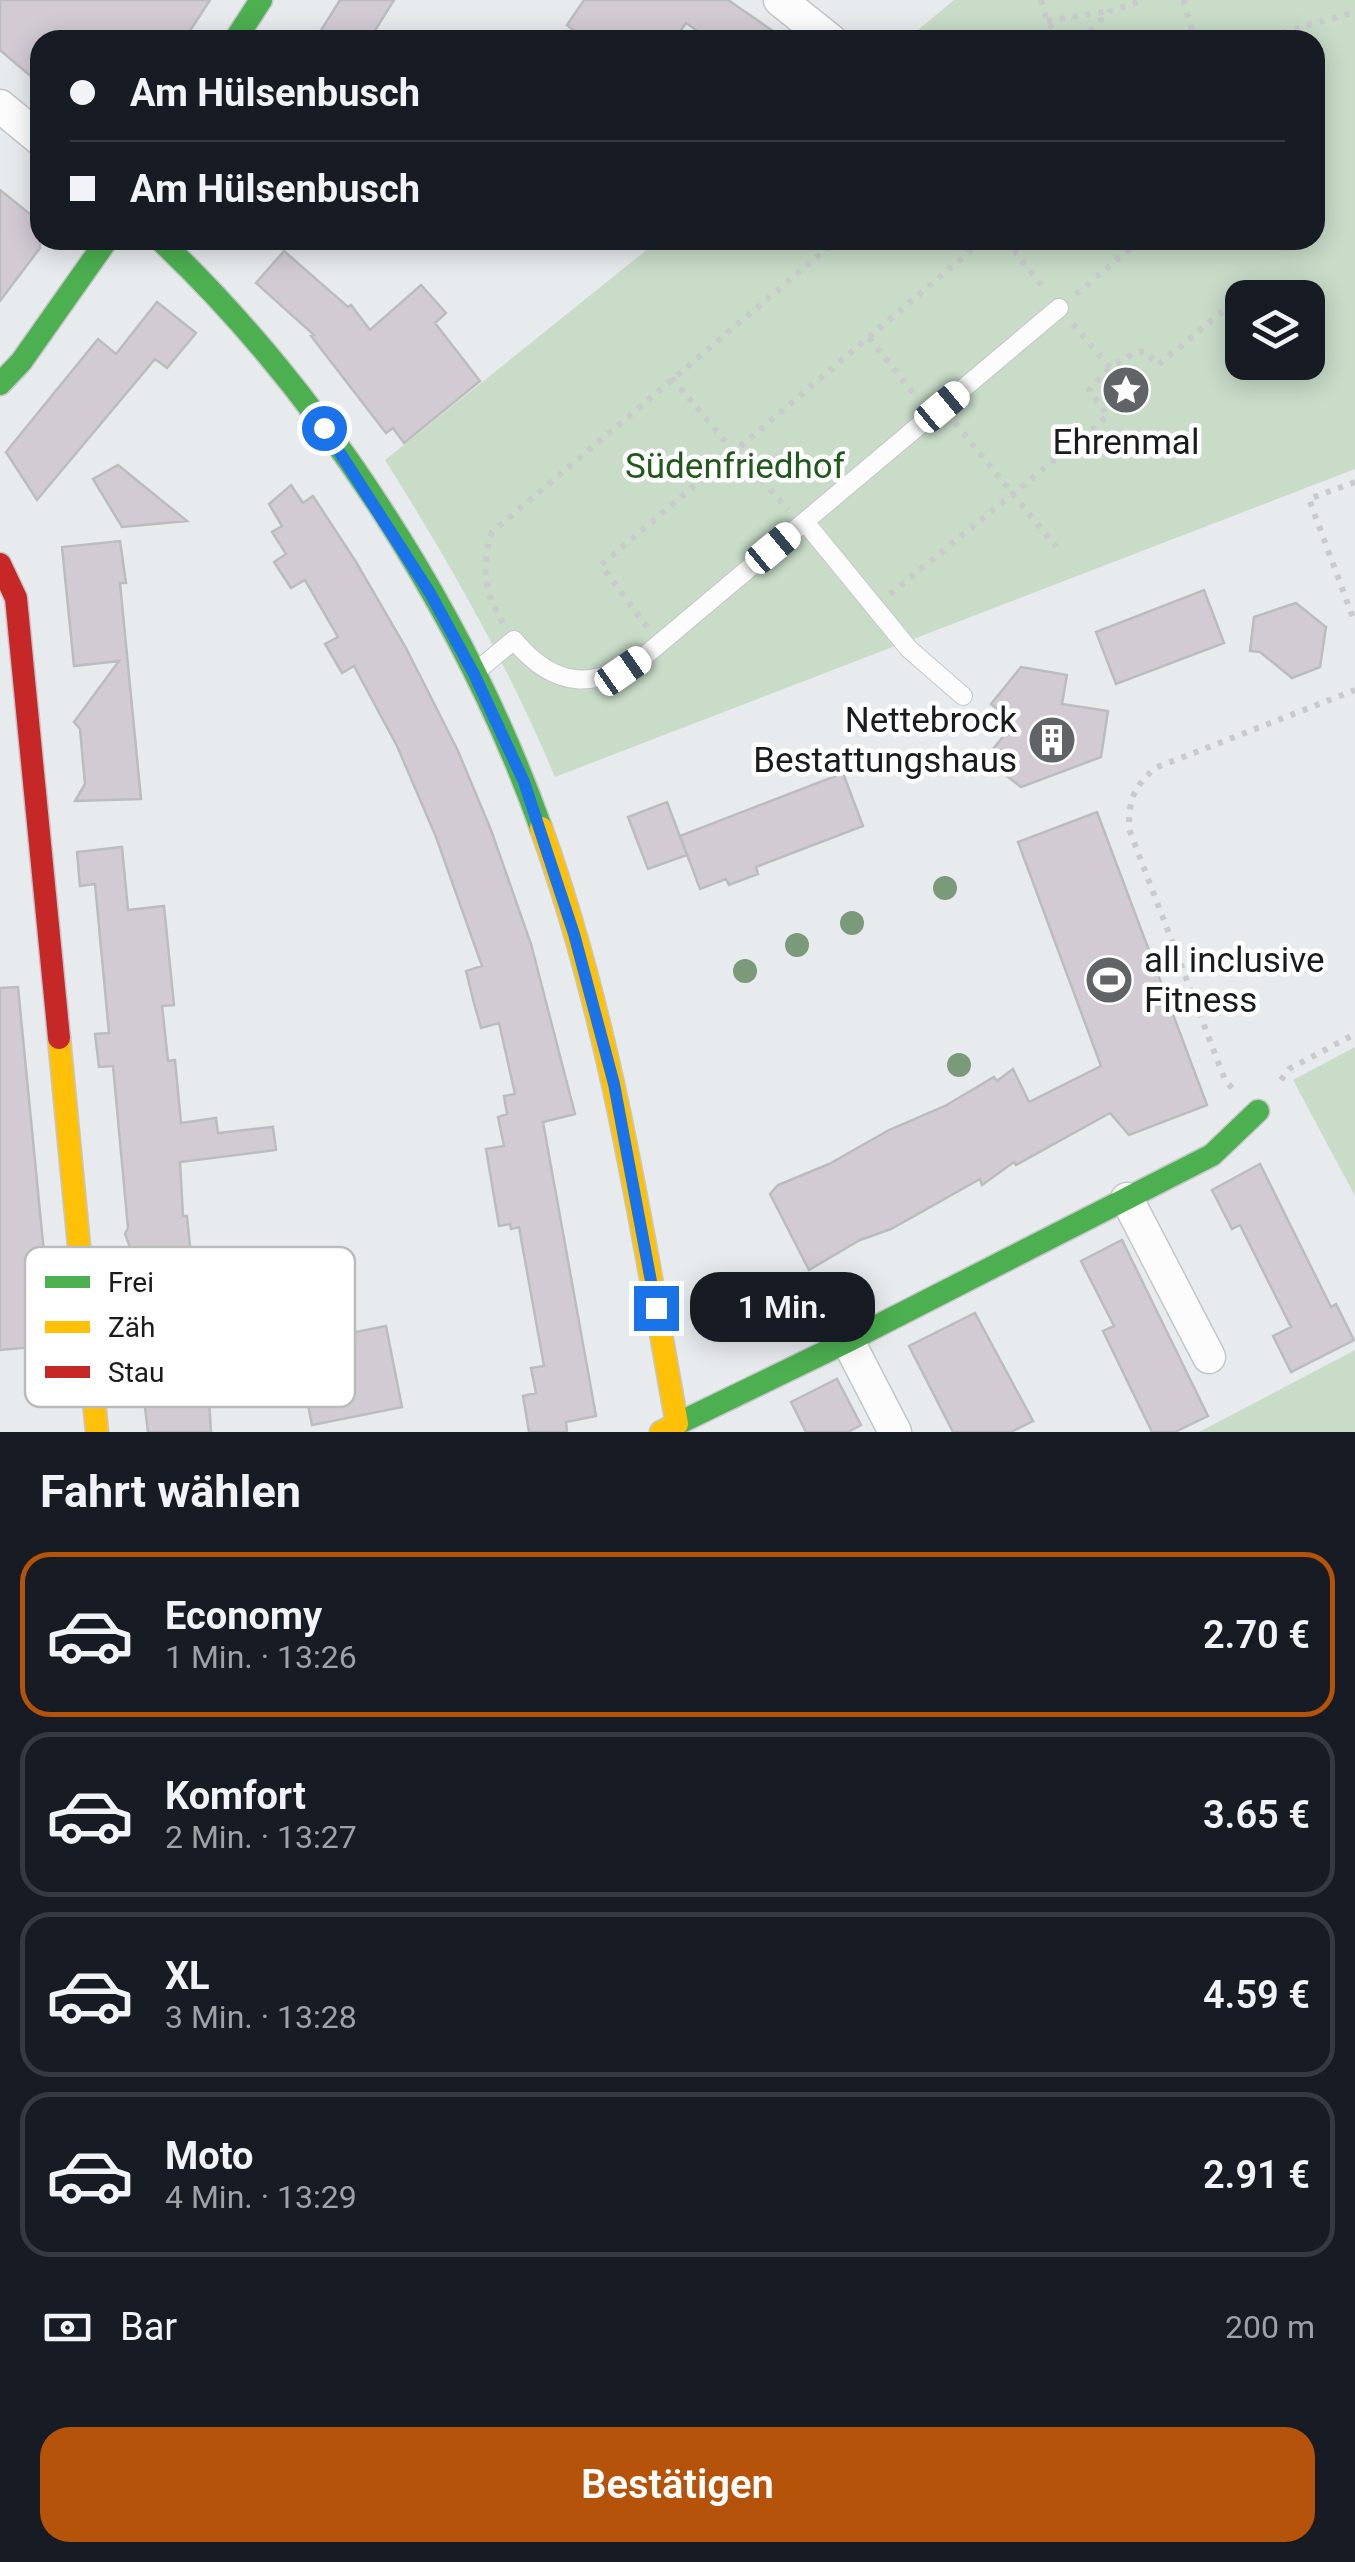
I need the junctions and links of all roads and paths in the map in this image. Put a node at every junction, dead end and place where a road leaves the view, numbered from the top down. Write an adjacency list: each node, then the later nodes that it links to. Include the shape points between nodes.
1 (261, 0): 9 (street)
2 (780, 0): 10 (street)
3 (1041, 0): 8 (path)
4 (1145, 0): 6 (path)
5 (1183, 0): 13 (path)
6 (1110, 11): 8 (path); 12 (path)
7 (1355, 12): 14 (path)
8 (1047, 22): 11 (path)
9 (242, 30)
10 (818, 30)
11 (1054, 30)
12 (1090, 30)
13 (1192, 30)
14 (1292, 30)
15 (0, 106): 16 (street)
16 (30, 131)
17 (100, 250): 28 (street)
18 (170, 250): 40 (street, via 232,312 308,405 394,534)
19 (825, 250): 27 (path)
20 (971, 250): 25 (path)
21 (1014, 250): 23 (path)
22 (1128, 250): 23 (path)
23 (1060, 308): 26 (path); 29 (lane)
24 (1225, 309): 26 (path, via 1158,364 1145,351)
25 (868, 338): 29 (path); 30 (path)
26 (1110, 368): 32 (path, via 1089,390 1108,416)
27 (672, 378): 30 (path); 38 (path, via 492,532 485,582)
28 (0, 384)
29 (936, 411): 32 (path); 33 (lane)
30 (735, 451): 33 (path); 39 (path, via 601,565)
31 (1355, 482): 37 (path, via 1309,499)
32 (1012, 494): 34 (path); 36 (path)
33 (803, 523): 36 (lane); 39 (lane)
34 (1056, 547)
35 (0, 564): 46 (street, via 16,598)
36 (874, 607): 42 (lane)
37 (1355, 623)
38 (514, 640): 39 (lane, via 532,662 576,680 623,671); 40 (lane)
39 (660, 644)
40 (474, 674): 50 (street, via 524,782 614,1084)
41 (1355, 690): 44 (path, via 1155,768 1136,785 1129,810 1129,829 1225,1080)
42 (962, 696)
43 (1355, 1034): 44 (path, via 1289,1069)
44 (1258, 1111): 45 (street, via 1212,1155)
45 (1128, 1199): 47 (street); 48 (street)
46 (79, 1247)
47 (848, 1341): 50 (street); 52 (street)
48 (1209, 1357)
49 (95, 1407): 51 (street)
50 (669, 1428)
51 (97, 1432)
52 (895, 1432)

